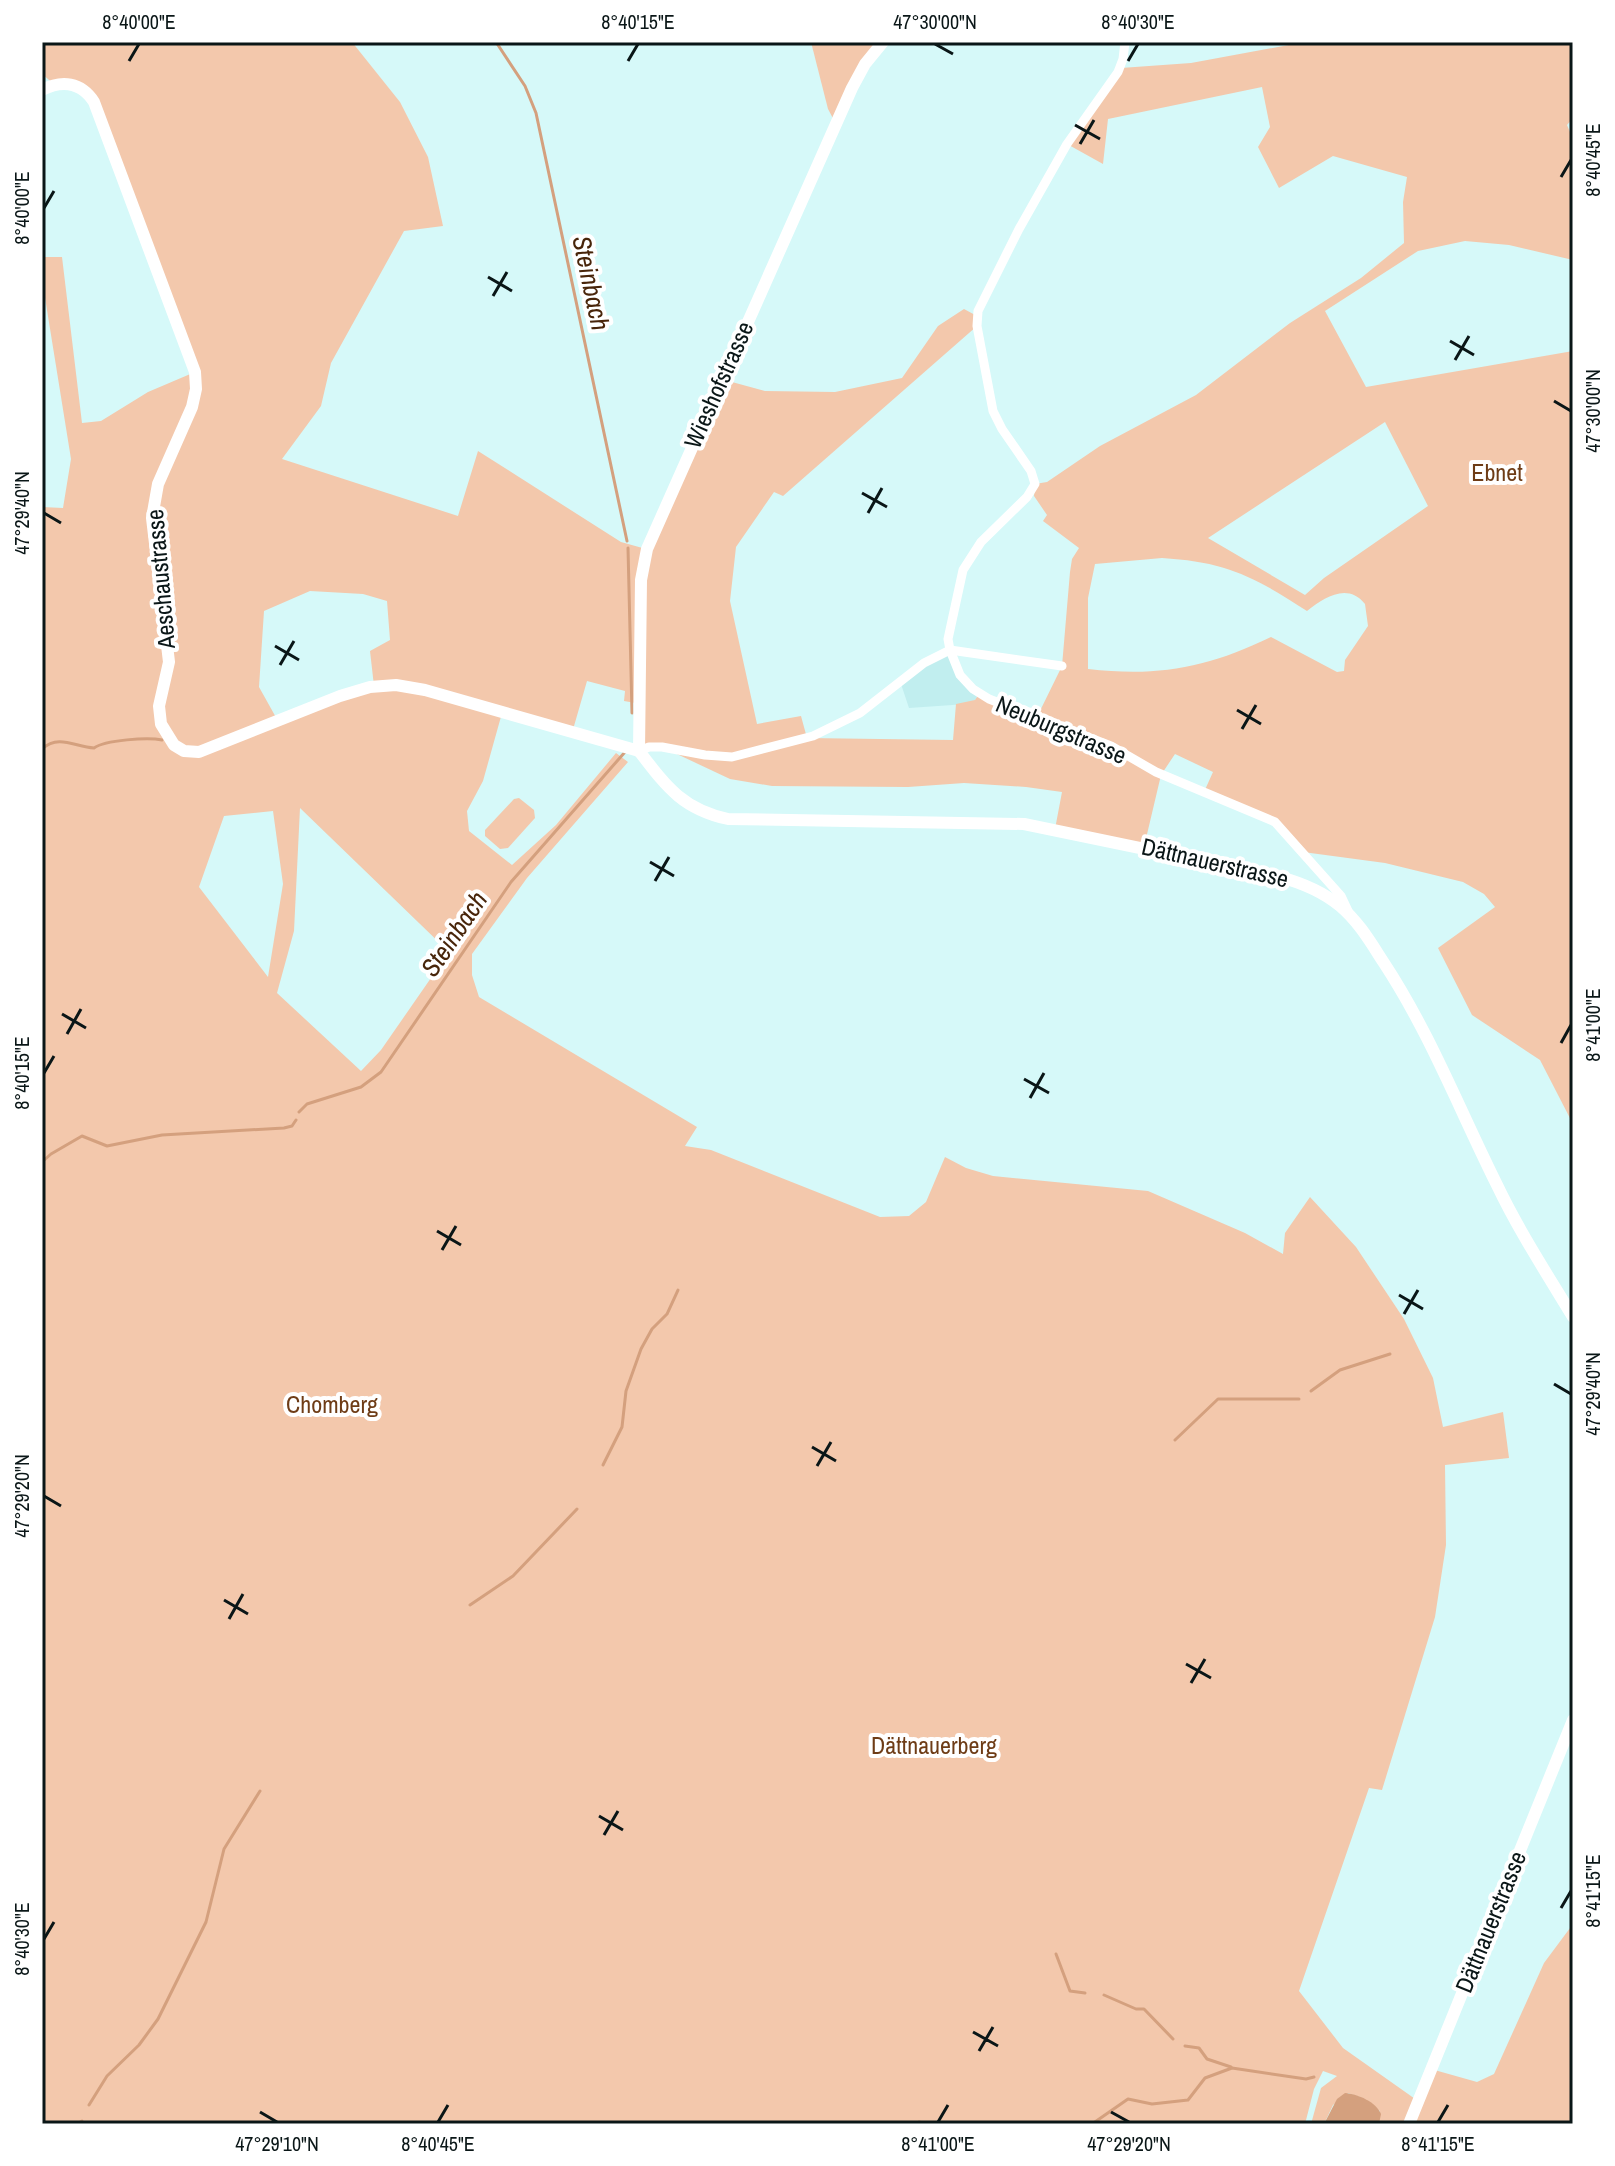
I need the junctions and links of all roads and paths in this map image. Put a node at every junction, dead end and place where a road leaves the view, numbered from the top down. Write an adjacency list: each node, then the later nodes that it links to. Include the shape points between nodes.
1 (883, 42): 6 (street, Wieshofstrasse, via 852,88 647,549 641,580)
2 (1125, 42): 4 (street, via 1118,72 1067,144 978,311 993,411 1035,484 967,561 957,589)
3 (42, 90): 6 (street, Aeschaustrasse, via 68,83 94,102 195,372 192,407 153,505 169,662 159,712 170,741 184,751 199,752 340,696 396,685)
4 (950, 650): 5 (street); 6 (street, via 869,707 813,736 732,757 662,747); 7 (street, Neuburgstrasse, via 964,680 984,697 1111,746 1156,772 1275,822 1341,896)
5 (1062, 666)
6 (639, 751): 7 (street, Dättnauerstrasse, via 675,795 716,816 1040,826 1292,880 1322,893)
7 (1351, 916): 8 (street, Dättnauerstrasse, via 1428,1038 1511,1212)
8 (1573, 1317)
9 (1573, 1720): 10 (street, Dättnauerstrasse)
10 (1409, 2124)

